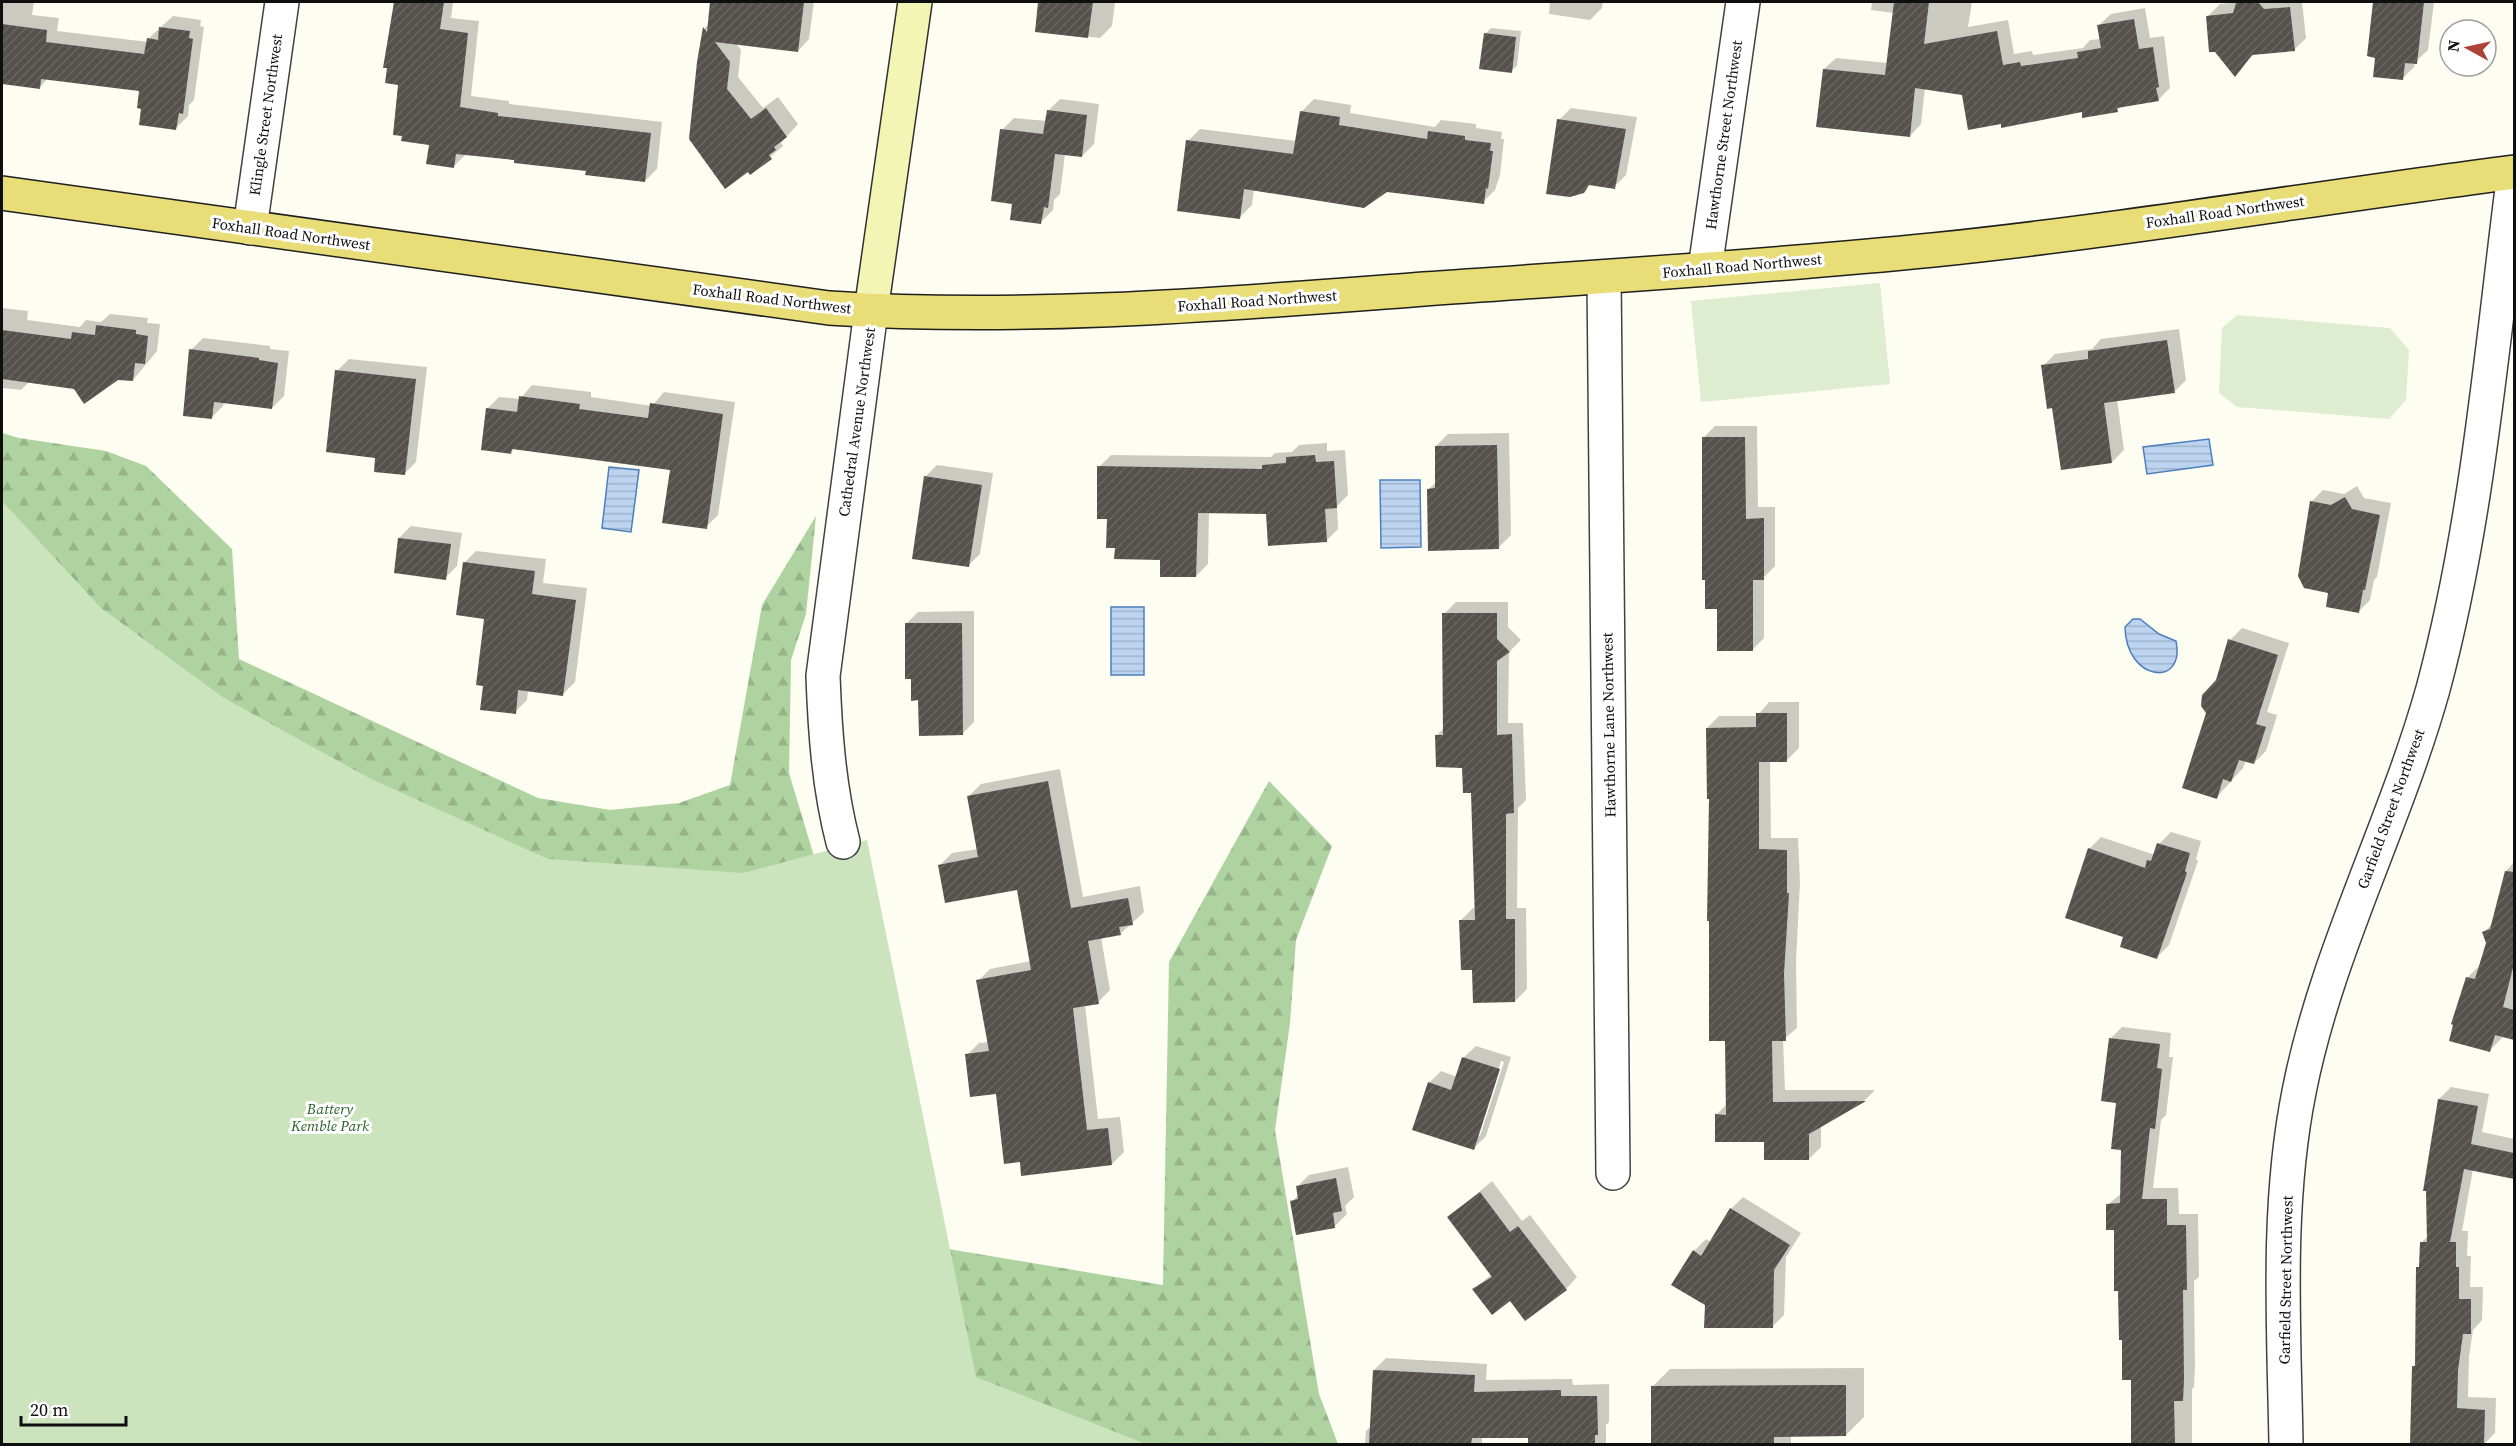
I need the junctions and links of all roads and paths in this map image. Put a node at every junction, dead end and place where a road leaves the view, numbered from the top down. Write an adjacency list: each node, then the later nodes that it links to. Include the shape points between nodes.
1 (282, 2): 6 (street, Klingle Street Northwest)
2 (915, 2): 9 (street, Cathedral Avenue Northwest)
3 (1743, 2): 7 (street, Hawthorne Street Northwest)
4 (2514, 172): 7 (main road, Foxhall Road Northwest, via 2030,239); 12 (street, Garfield Street Northwest, via 2470,511 2445,640 2412,755 2317,1020 2299,1092 2284,1236)
5 (2, 193): 6 (main road, Foxhall Road Northwest)
6 (250, 228): 9 (main road, Foxhall Road Northwest)
7 (1705, 269): 8 (main road, Foxhall Road Northwest)
8 (1604, 277): 9 (main road, Foxhall Road Northwest, via 1172,307); 11 (street, Hawthorne Lane Northwest)
9 (871, 311): 10 (street, Cathedral Avenue Northwest, via 823,676 834,806)
10 (843, 842)
11 (1613, 1173)
12 (2286, 1444)

